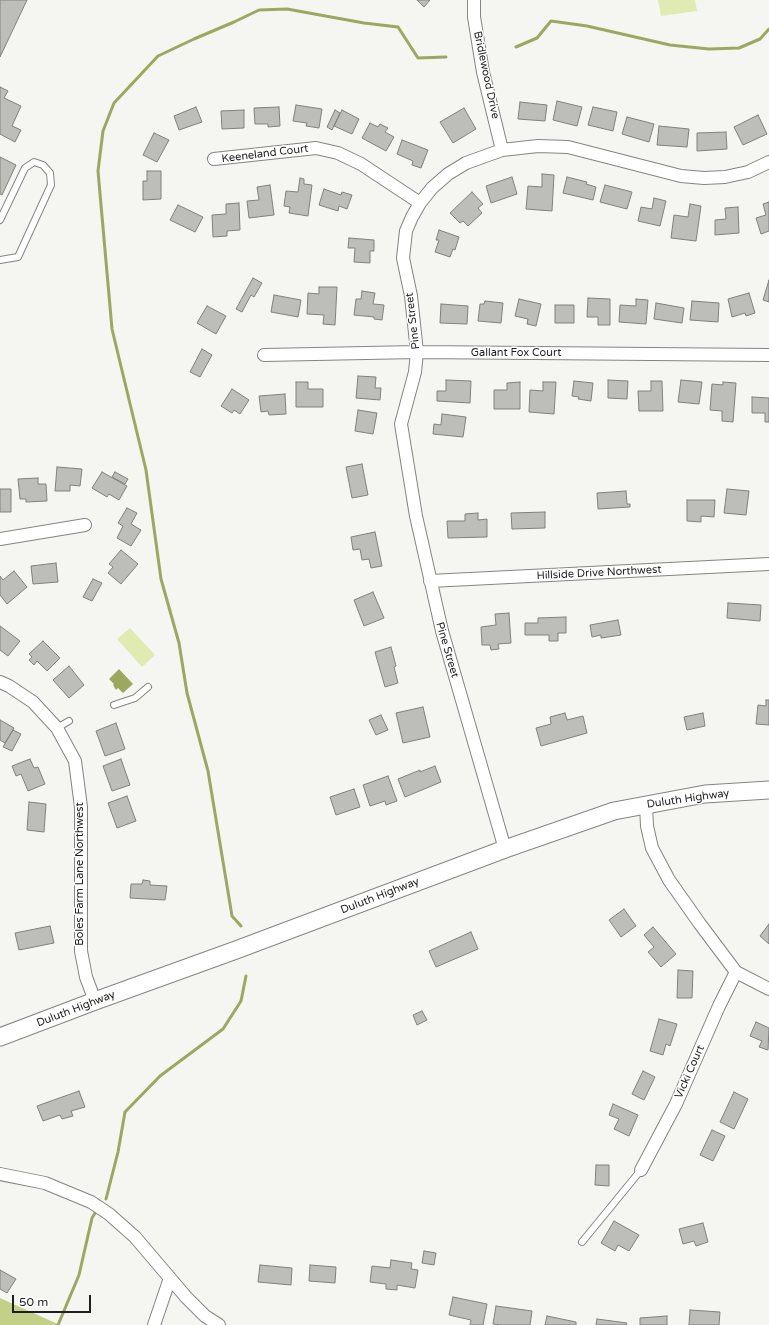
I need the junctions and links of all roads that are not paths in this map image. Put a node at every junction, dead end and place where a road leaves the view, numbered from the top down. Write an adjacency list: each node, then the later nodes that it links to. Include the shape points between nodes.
1 (474, 0): 2 (street, Bridlewood Drive, via 474,17 483,72)
2 (502, 150): 4 (street, Pine Street, via 538,146 568,147 682,176 704,178 748,172); 5 (street, Pine Street, via 466,163 448,174)
3 (214, 159): 5 (street, Keeneland Court, via 316,148 338,153 361,164)
4 (769, 162)
5 (420, 203): 8 (street, Pine Street, via 406,231 403,258 411,296)
6 (0, 220): 7 (lane, via 25,168 34,162 43,165 50,172 51,185 18,257)
7 (0, 260)
8 (417, 352): 9 (street, Gallant Fox Court); 10 (street, Gallant Fox Court); 14 (street, Pine Street, via 415,372 401,424)
9 (264, 354)
10 (769, 355)
11 (85, 524): 12 (street)
12 (0, 539)
13 (769, 564): 14 (street, Hillside Drive Northwest)
14 (430, 581): 22 (street, Pine Street)
15 (0, 682): 19 (street, Boles Farm Lane Northwest, via 33,702)
16 (148, 687): 17 (lane, via 136,698)
17 (114, 705)
18 (69, 720): 19 (lane)
19 (58, 728): 25 (street, Boles Farm Lane Northwest, via 75,761 81,807 81,951 86,977)
20 (769, 790): 21 (main road, Duluth Highway, via 705,794)
21 (646, 805): 22 (main road, Duluth Highway, via 614,811); 23 (street, via 652,848 669,880)
22 (505, 849): 25 (main road, Duluth Highway)
23 (736, 972): 24 (street); 27 (street, Vicki Court, via 676,1104)
24 (769, 989)
25 (95, 1001): 26 (main road, Duluth Highway)
26 (0, 1037)
27 (641, 1170): 29 (lane)
28 (0, 1174): 30 (street, via 44,1183 91,1202 135,1238)
29 (582, 1242)
30 (170, 1278): 31 (street); 32 (street, via 205,1316)
31 (154, 1325)
32 (219, 1325)

